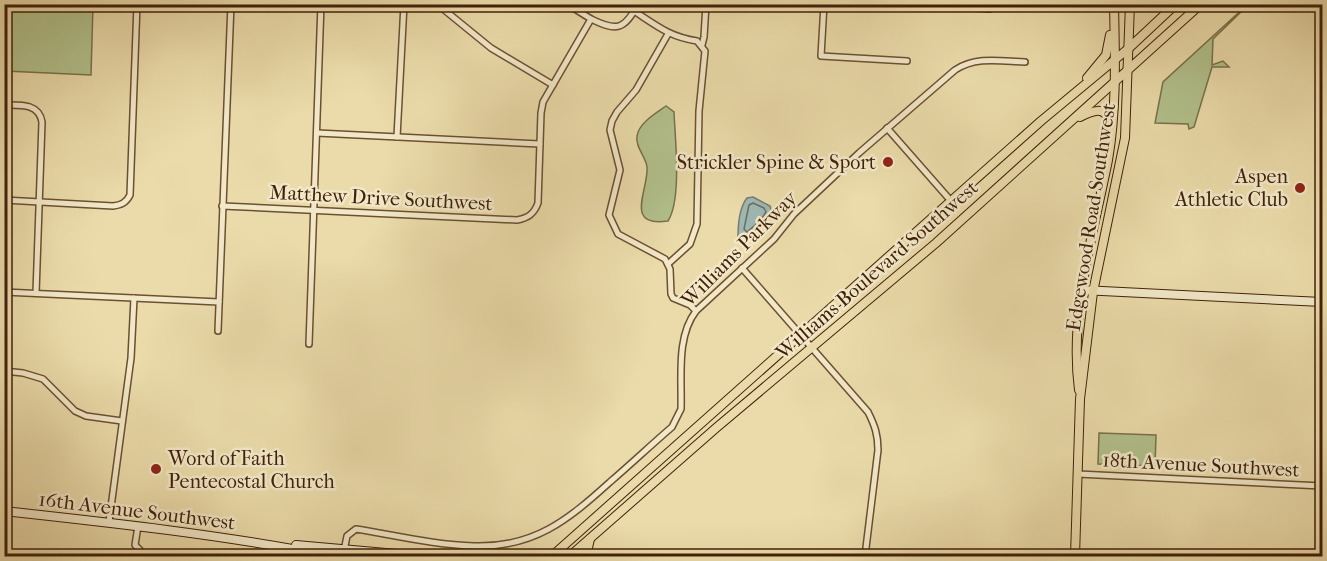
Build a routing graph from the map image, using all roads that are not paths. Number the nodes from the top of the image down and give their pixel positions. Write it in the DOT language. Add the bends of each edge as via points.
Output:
graph roads {
  1 [pos="137,4"];
  2 [pos="231,4"];
  3 [pos="321,4"];
  4 [pos="404,4"];
  5 [pos="437,4"];
  6 [pos="567,4"];
  7 [pos="638,4"];
  8 [pos="706,4"];
  9 [pos="824,4"];
  10 [pos="913,4"];
  11 [pos="999,4"];
  12 [pos="1114,4"];
  13 [pos="1130,4"];
  14 [pos="1176,4"];
  15 [pos="1201,4"];
  16 [pos="634,11"];
  17 [pos="591,19"];
  18 [pos="668,34"];
  19 [pos="702,45"];
  20 [pos="1129,48"];
  21 [pos="1114,60"];
  22 [pos="907,61"];
  23 [pos="1025,62"];
  24 [pos="1128,70"];
  25 [pos="1114,83"];
  26 [pos="553,86"];
  27 [pos="1074,94"];
  28 [pos="4,105"];
  29 [pos="1071,121"];
  30 [pos="887,128"];
  31 [pos="1111,129"];
  32 [pos="317,133"];
  33 [pos="397,137"];
  34 [pos="540,144"];
  35 [pos="4,200"];
  36 [pos="951,201"];
  37 [pos="38,202"];
  38 [pos="222,206"];
  39 [pos="314,210"];
  40 [pos="668,264"];
  41 [pos="742,268"];
  42 [pos="1082,291"];
  43 [pos="4,292"];
  44 [pos="1094,292"];
  45 [pos="36,293"];
  46 [pos="135,298"];
  47 [pos="219,302"];
  48 [pos="1323,302"];
  49 [pos="696,310"];
  50 [pos="218,331"];
  51 [pos="801,336"];
  52 [pos="309,344"];
  53 [pos="811,348"];
  54 [pos="4,371"];
  55 [pos="1080,399"];
  56 [pos="122,421"];
  57 [pos="1078,474"];
  58 [pos="1323,486"];
  59 [pos="4,511"];
  60 [pos="110,522"];
  61 [pos="138,526"];
  62 [pos="573,538"];
  63 [pos="590,538"];
  64 [pos="264,543"];
  65 [pos="344,552"];
  66 [pos="155,556"];
  67 [pos="332,556"];
  68 [pos="420,556"];
  69 [pos="543,556"];
  70 [pos="552,556"];
  71 [pos="570,556"];
  72 [pos="586,556"];
  73 [pos="866,556"];
  74 [pos="1075,556"];
  1 -- 37 [label="street" via="127,201 113,206"];
  2 -- 38 [label="street"];
  3 -- 32 [label="street"];
  4 -- 33 [label="street"];
  5 -- 26 [label="street" via="492,48"];
  6 -- 17 [label="street"];
  7 -- 16 [label="street"];
  8 -- 19 [label="street"];
  9 -- 22 [label="street" via="821,56"];
  10 -- 11 [label="street" via="990,9"];
  12 -- 21 [label="main road, Edgewood Road Southwest"];
  12 -- 27 [label="main road" via="1106,55"];
  13 -- 20 [label="main road, Edgewood Road Southwest"];
  14 -- 20 [label="main road, Williams Boulevard Southwest"];
  15 -- 24 [label="main road, Williams Boulevard Southwest"];
  16 -- 17 [label="street" via="618,27 610,28"];
  16 -- 18 [label="street"];
  17 -- 26 [label="street"];
  18 -- 19 [label="street"];
  18 -- 40 [label="street" via="636,90 612,121 610,129 620,170 609,215 618,234 659,255"];
  19 -- 40 [label="street" via="705,58 699,111 697,224 690,244"];
  20 -- 21 [label="main road, Williams Boulevard Southwest"];
  20 -- 24 [label="main road, Edgewood Road Southwest"];
  21 -- 25 [label="main road, Edgewood Road Southwest"];
  21 -- 27 [label="main road, Williams Boulevard Southwest"];
  23 -- 30 [label="street, Williams Parkway" via="965,63"];
  24 -- 25 [label="main road, Williams Boulevard Southwest"];
  24 -- 44 [label="main road, Edgewood Road Southwest" via="1121,159"];
  25 -- 29 [label="main road, Williams Boulevard Southwest"];
  25 -- 31 [label="main road, Edgewood Road Southwest"];
  26 -- 34 [label="street" via="543,102"];
  27 -- 36 [label="main road, Williams Boulevard Southwest"];
  28 -- 37 [label="street" via="26,105 41,114"];
  29 -- 31 [label="main road" via="1100,110 1109,118"];
  29 -- 53 [label="main road, Williams Boulevard Southwest" via="936,243"];
  30 -- 36 [label="street"];
  30 -- 41 [label="street, Williams Parkway"];
  31 -- 42 [label="main road, Edgewood Road Southwest"];
  32 -- 33 [label="street"];
  32 -- 39 [label="street"];
  33 -- 34 [label="street"];
  34 -- 39 [label="street, Matthew Drive Southwest" via="538,203 526,218"];
  35 -- 37 [label="street"];
  36 -- 51 [label="main road, Williams Boulevard Southwest"];
  37 -- 45 [label="street"];
  38 -- 39 [label="street, Matthew Drive Southwest"];
  38 -- 47 [label="street"];
  39 -- 52 [label="street"];
  40 -- 49 [label="street" via="671,294"];
  41 -- 49 [label="street, Williams Parkway"];
  41 -- 51 [label="street"];
  42 -- 44 [label="main road"];
  42 -- 55 [label="main road, Edgewood Road Southwest" via="1076,367"];
  43 -- 45 [label="street"];
  44 -- 48 [label="main road"];
  44 -- 55 [label="main road, Edgewood Road Southwest"];
  45 -- 46 [label="street"];
  46 -- 47 [label="street"];
  46 -- 56 [label="street"];
  47 -- 50 [label="street"];
  49 -- 65 [label="street, Williams Parkway" via="684,334 681,409 672,427 568,519 529,538 492,546 429,542 356,529 347,536"];
  51 -- 53 [label="street"];
  51 -- 62 [label="main road, Williams Boulevard Southwest"];
  53 -- 63 [label="main road, Williams Boulevard Southwest"];
  53 -- 73 [label="street" via="868,412 878,436"];
  54 -- 56 [label="street" via="44,379 75,411 86,416"];
  55 -- 57 [label="main road, Edgewood Road Southwest"];
  56 -- 60 [label="street"];
  57 -- 58 [label="street, 18th Avenue Southwest"];
  57 -- 74 [label="main road, Edgewood Road Southwest"];
  59 -- 60 [label="main road, 16th Avenue Southwest"];
  60 -- 61 [label="main road, 16th Avenue Southwest"];
  61 -- 64 [label="main road, 16th Avenue Southwest"];
  61 -- 66 [label="street" via="135,545 143,553"];
  62 -- 69 [label="main road"];
  62 -- 70 [label="main road, Williams Boulevard Southwest"];
  63 -- 71 [label="main road, Williams Boulevard Southwest"];
  63 -- 72 [label="main road"];
  64 -- 65 [label="main road, 16th Avenue Southwest"];
  64 -- 67 [label="main road, 16th Avenue Southwest"];
  65 -- 68 [label="main road, 16th Avenue Southwest"];
}
